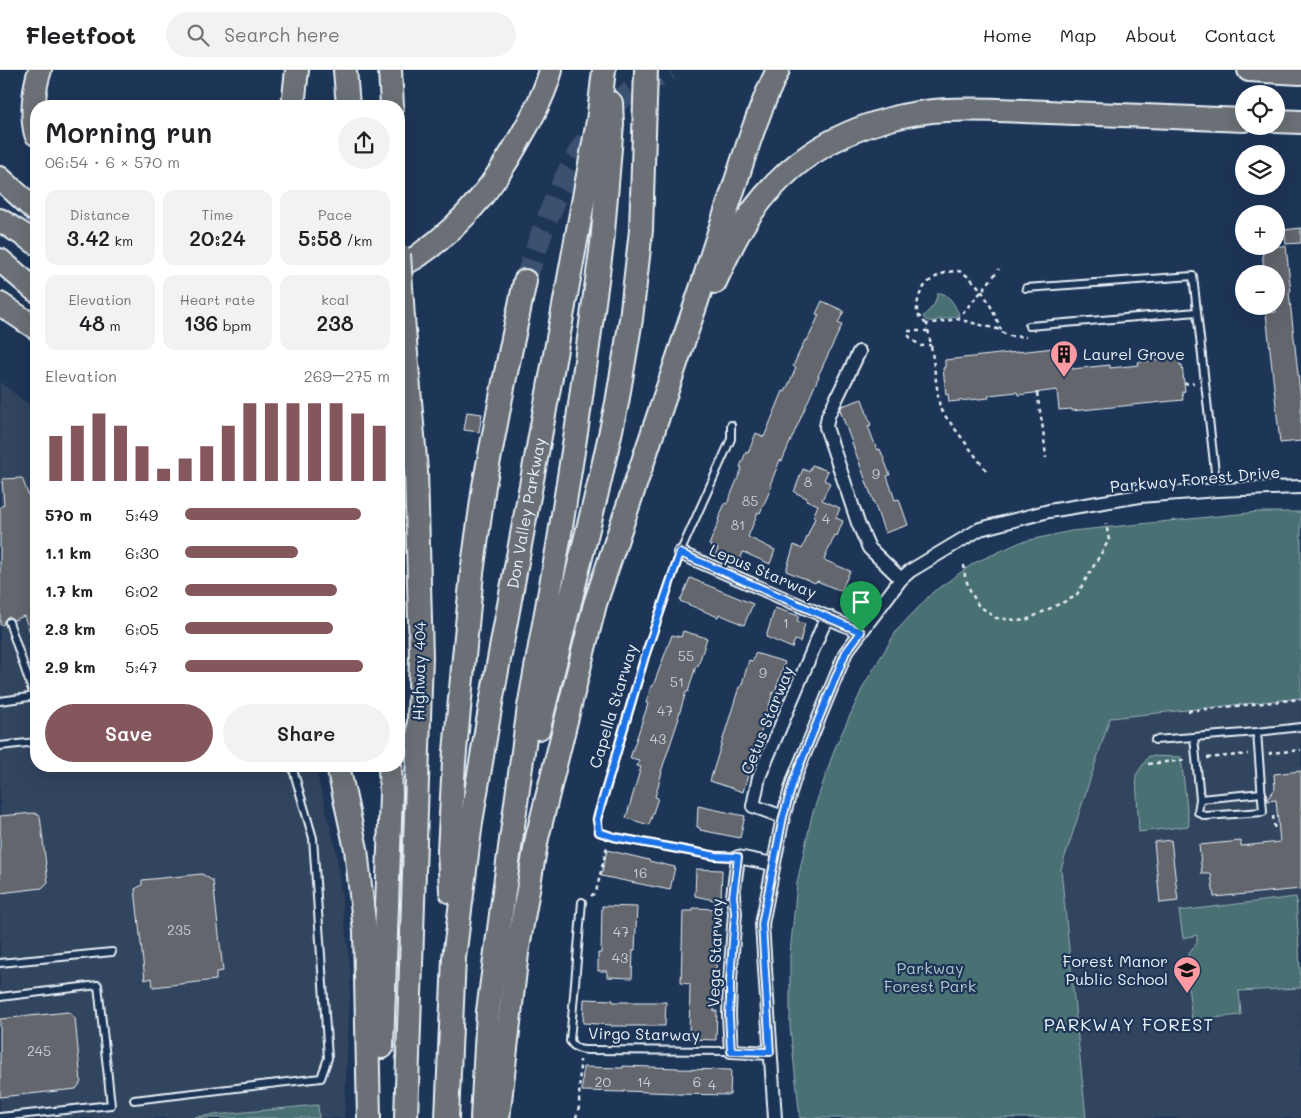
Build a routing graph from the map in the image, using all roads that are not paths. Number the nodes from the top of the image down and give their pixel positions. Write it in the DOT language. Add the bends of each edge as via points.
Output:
graph roads {
  1 [pos="40,70"];
  2 [pos="297,70"];
  3 [pos="346,70"];
  4 [pos="390,70"];
  5 [pos="551,70"];
  6 [pos="604,70"];
  7 [pos="609,70"];
  8 [pos="646,70"];
  9 [pos="778,70"];
  10 [pos="1250,70"];
  11 [pos="1301,73"];
  12 [pos="35,100"];
  13 [pos="294,100"];
  14 [pos="348,100"];
  15 [pos="392,100"];
  16 [pos="1235,120"];
  17 [pos="1285,121"];
  18 [pos="1301,122"];
  19 [pos="0,178"];
  20 [pos="30,206"];
  21 [pos="0,220"];
  22 [pos="30,239"];
  23 [pos="0,260"];
  24 [pos="405,263"];
  25 [pos="525,281"];
  26 [pos="30,286"];
  27 [pos="1026,288"];
  28 [pos="0,304"];
  29 [pos="1197,312"];
  30 [pos="30,324"];
  31 [pos="1029,326"];
  32 [pos="405,342"];
  33 [pos="859,352"];
  34 [pos="672,376"];
  35 [pos="731,425"];
  36 [pos="1301,487"];
  37 [pos="1217,490"];
  38 [pos="680,553"];
  39 [pos="901,579"];
  40 [pos="829,618"];
  41 [pos="9,622"];
  42 [pos="861,632"];
  43 [pos="30,682"];
  44 [pos="30,697"];
  45 [pos="0,700"];
  46 [pos="1301,728"];
  47 [pos="1257,732"];
  48 [pos="1194,737"];
  49 [pos="1155,740"];
  50 [pos="30,743"];
  51 [pos="0,746"];
  52 [pos="294,772"];
  53 [pos="339,772"];
  54 [pos="390,772"];
  55 [pos="1262,794"];
  56 [pos="1200,798"];
  57 [pos="783,817"];
  58 [pos="511,838"];
  59 [pos="738,857"];
  60 [pos="773,864"];
  61 [pos="582,902"];
  62 [pos="112,952"];
  63 [pos="454,958"];
  64 [pos="0,963"];
  65 [pos="0,997"];
  66 [pos="731,1051"];
  67 [pos="770,1052"];
  68 [pos="134,1100"];
  69 [pos="0,1117"];
  70 [pos="369,1118"];
  71 [pos="377,1118"];
  72 [pos="406,1118"];
  73 [pos="447,1118"];
  74 [pos="482,1118"];
  75 [pos="498,1118"];
  76 [pos="775,1118"];
  1 -- 12 [label="highway"];
  2 -- 13 [label="highway"];
  3 -- 14 [label="highway"];
  4 -- 15 [label="highway"];
  5 -- 24 [label="highway" via="532,116 486,194 455,227"];
  6 -- 63 [label="highway, Don Valley Parkway" via="598,122 470,822"];
  7 -- 58 [label="highway" via="612,124 602,244 577,426 529,707"];
  8 -- 58 [label="highway" via="641,230 617,404"];
  9 -- 34 [label="highway" via="749,142"];
  10 -- 11 [label="highway"];
  16 -- 34 [label="highway" via="946,110 902,116 853,131 804,158 785,174 752,212 721,267"];
  17 -- 18 [label="highway"];
  19 -- 20 [label="highway"];
  21 -- 22 [label="highway"];
  23 -- 26 [label="highway"];
  25 -- 63 [label="highway" via="484,486 472,573 449,850"];
  27 -- 29 [label="lane" via="1193,276"];
  28 -- 30 [label="highway"];
  29 -- 31 [label="lane"];
  29 -- 37 [label="lane"];
  32 -- 72 [label="highway, Highway 404, bridge" via="416,471 421,657"];
  33 -- 39 [label="street" via="828,416 826,427 869,548"];
  34 -- 75 [label="highway" via="595,604 537,838 517,953"];
  35 -- 38 [label="lane, Capella Starway" via="731,439"];
  36 -- 37 [label="street, Parkway Forest Drive"];
  37 -- 39 [label="street, Parkway Forest Drive" via="1140,496 1049,511 980,529"];
  38 -- 40 [label="street, Lepus Starway"];
  38 -- 59 [label="lane, Capella Starway" via="645,656 597,819 599,832 707,854"];
  39 -- 42 [label="street, Parkway Forest Drive"];
  40 -- 42 [label="street, Lepus Starway"];
  40 -- 57 [label="street, Cetus Starway" via="759,777 753,806"];
  41 -- 43 [label="lane"];
  42 -- 57 [label="street, Parkway Forest Drive" via="846,652 794,779"];
  44 -- 45 [label="lane"];
  46 -- 47 [label="lane"];
  47 -- 48 [label="lane"];
  47 -- 55 [label="lane"];
  48 -- 49 [label="lane"];
  48 -- 56 [label="lane"];
  50 -- 51 [label="lane"];
  52 -- 68 [label="lane" via="313,838 328,1058 321,1078"];
  53 -- 70 [label="highway" via="356,850 364,931"];
  54 -- 71 [label="highway" via="382,1056"];
  55 -- 56 [label="lane"];
  55 -- 56 [label="lane" via="1263,812 1205,816 1198,812"];
  57 -- 60 [label="street, Parkway Forest Drive"];
  58 -- 74 [label="highway" via="488,1011"];
  59 -- 60 [label="street, Capella Starway"];
  59 -- 66 [label="street, Vega Starway" via="733,896"];
  60 -- 67 [label="street, Parkway Forest Drive" via="762,924"];
  61 -- 66 [label="lane, Virgo Starway" via="570,1041 574,1047 582,1050"];
  62 -- 64 [label="lane"];
  63 -- 73 [label="highway"];
  65 -- 69 [label="lane" via="98,984 111,1105"];
  66 -- 67 [label="street, Virgo Starway"];
  67 -- 76 [label="street, Parkway Forest Drive"];
}
